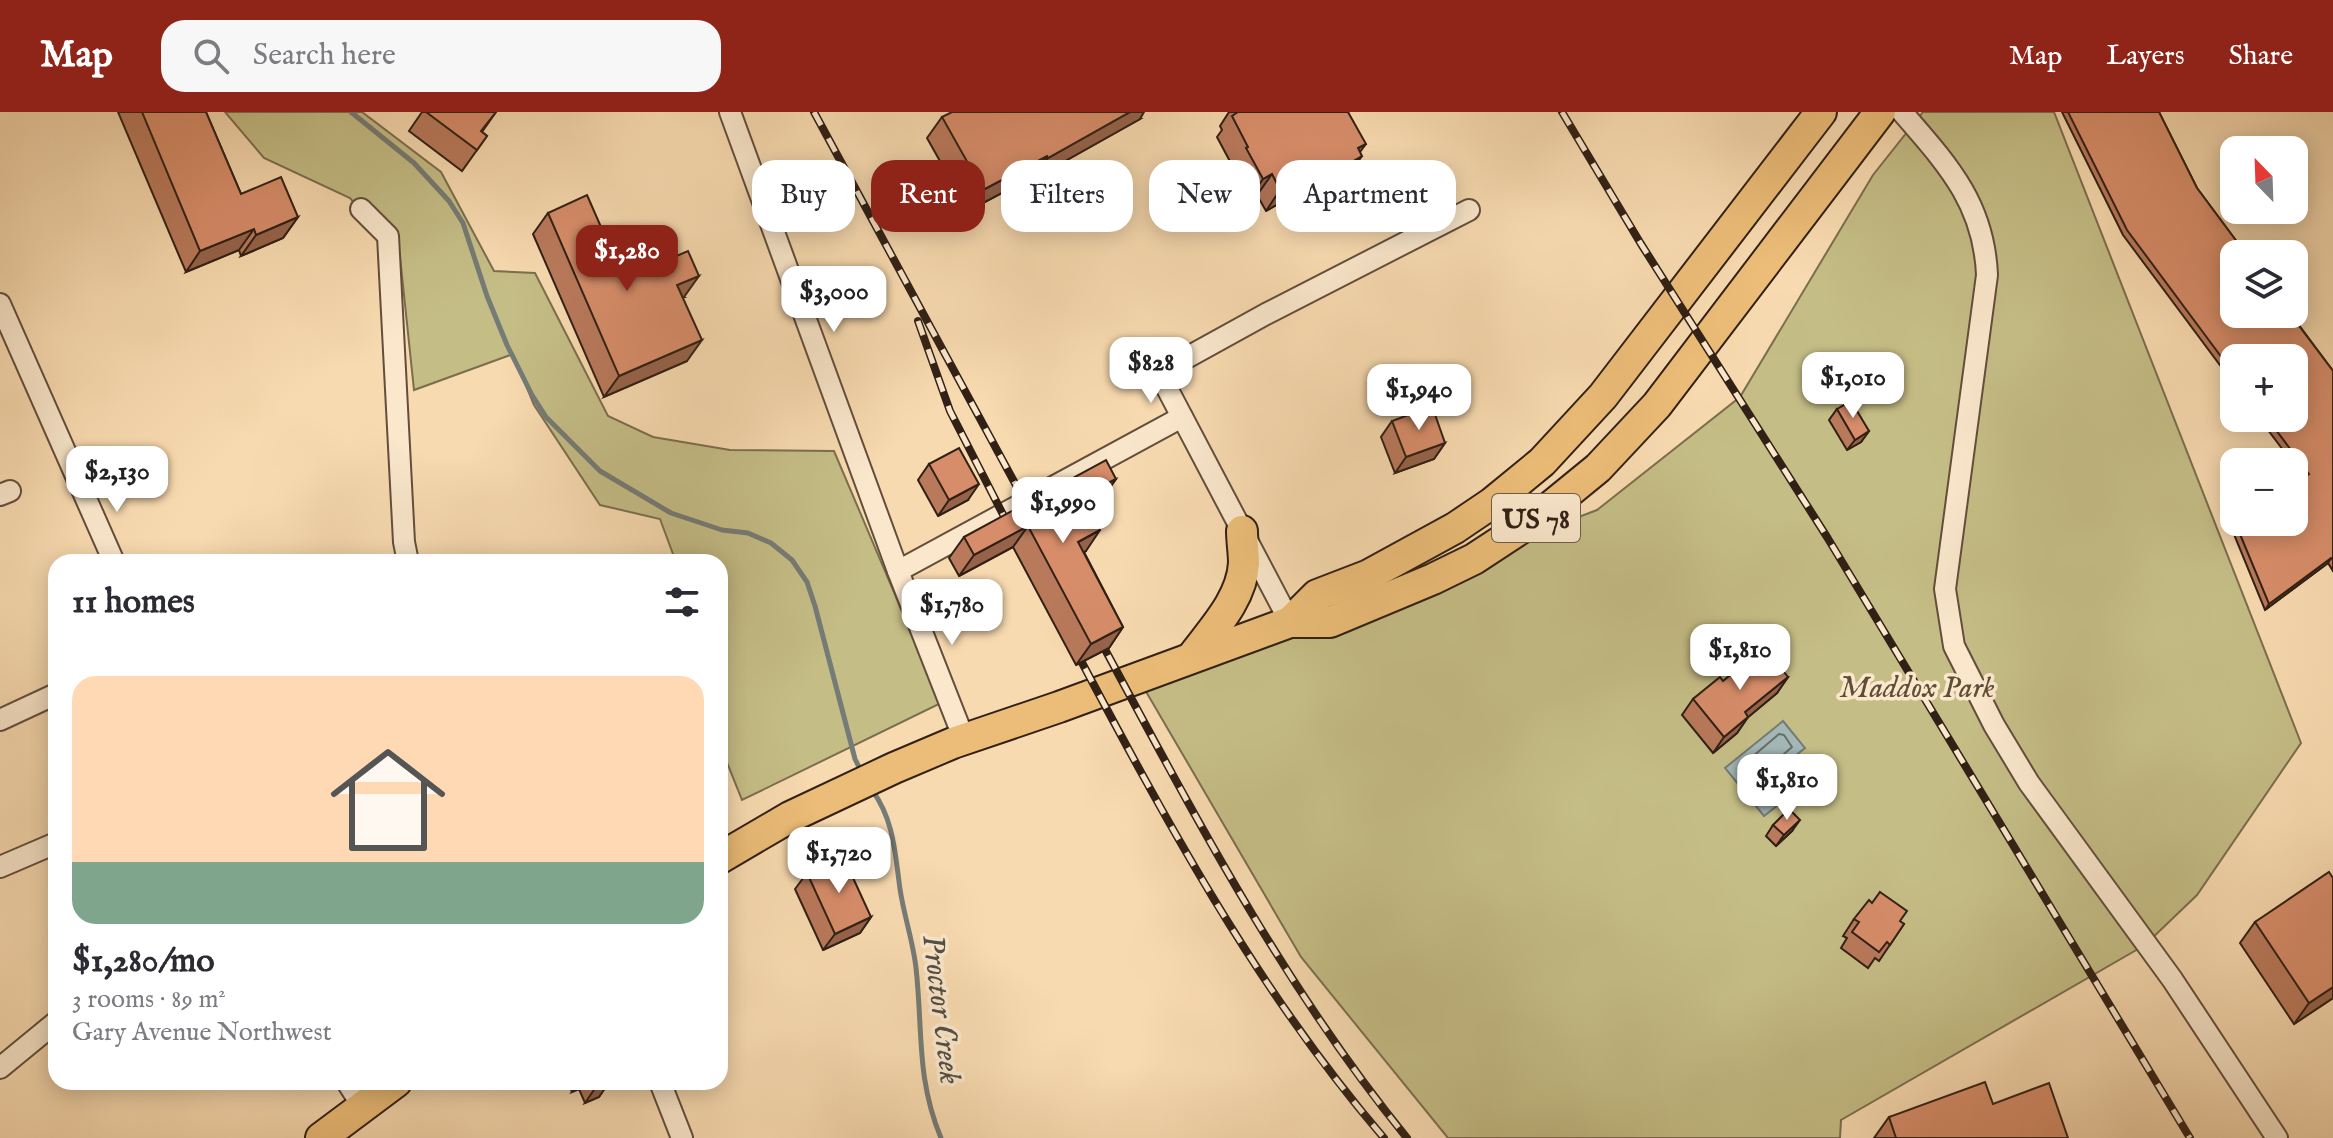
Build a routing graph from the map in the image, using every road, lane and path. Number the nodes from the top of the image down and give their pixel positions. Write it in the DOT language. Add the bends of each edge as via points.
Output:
graph roads {
  1 [pos="730,112"];
  2 [pos="1821,112"];
  3 [pos="1880,112"];
  4 [pos="1902,112"];
  5 [pos="361,209"];
  6 [pos="1469,210"];
  7 [pos="0,304"];
  8 [pos="1182,417"];
  9 [pos="1242,531"];
  10 [pos="110,554"];
  11 [pos="406,554"];
  12 [pos="898,571"];
  13 [pos="1290,622"];
  14 [pos="1192,657"];
  15 [pos="48,698"];
  16 [pos="0,720"];
  17 [pos="964,739"];
  18 [pos="48,846"];
  19 [pos="728,853"];
  20 [pos="0,867"];
  21 [pos="48,1029"];
  22 [pos="0,1068"];
  23 [pos="663,1090"];
  24 [pos="355,1094"];
  25 [pos="321,1138"];
  26 [pos="682,1138"];
  27 [pos="2277,1138"];
  1 -- 12 [label="street"];
  2 -- 13 [label="main road, US 78" via="1611,386 1542,462 1455,528 1369,575 1317,595"];
  3 -- 13 [label="main road, US 78" via="1657,405 1598,468 1538,517 1474,559 1330,622"];
  4 -- 27 [label="street" via="1966,193 1986,255 1945,589 1954,646 2029,783 2172,979"];
  5 -- 11 [label="street" via="388,236"];
  6 -- 8 [label="street" via="1159,373"];
  7 -- 10 [label="street"];
  8 -- 9 [label="street"];
  8 -- 12 [label="street"];
  9 -- 13 [label="street"];
  9 -- 14 [label="main road" via="1239,587"];
  12 -- 17 [label="street"];
  13 -- 14 [label="main road, US 78"];
  14 -- 17 [label="main road, US 78"];
  15 -- 16 [label="street"];
  17 -- 19 [label="main road, US 78" via="848,788"];
  18 -- 20 [label="street"];
  21 -- 22 [label="street"];
  23 -- 26 [label="street"];
  24 -- 25 [label="main road"];
}
